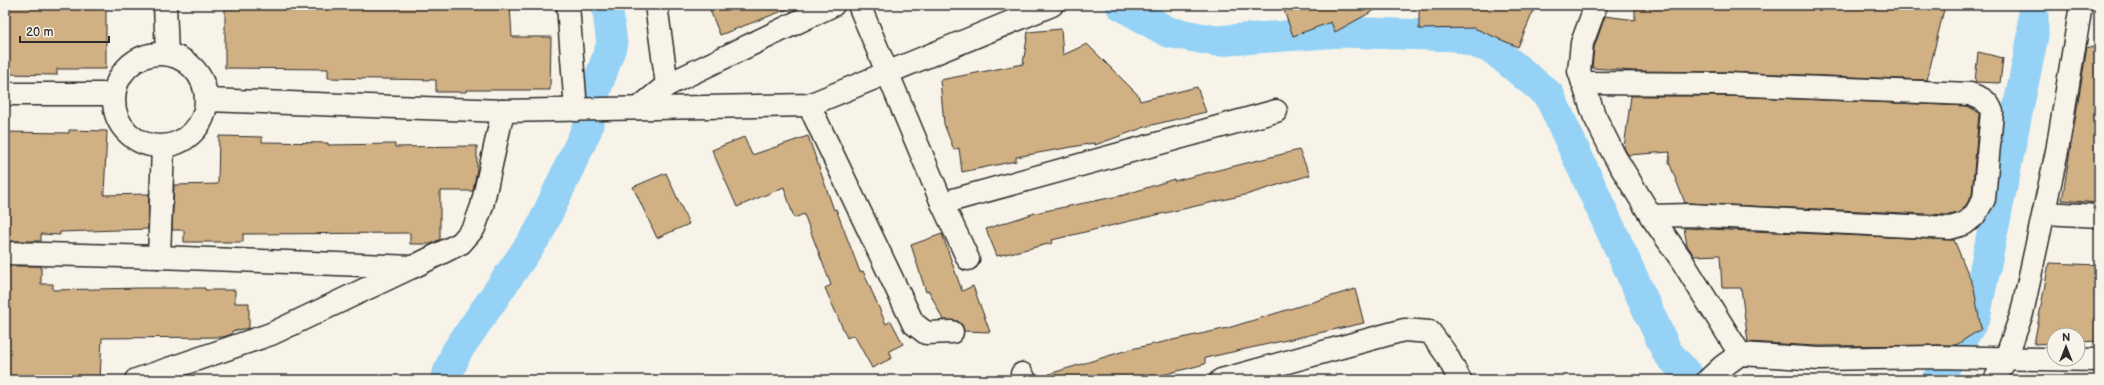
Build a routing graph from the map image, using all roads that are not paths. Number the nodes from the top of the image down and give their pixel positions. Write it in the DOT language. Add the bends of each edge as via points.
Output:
graph roads {
  1 [pos="165,5"];
  2 [pos="568,5"];
  3 [pos="656,5"];
  4 [pos="833,5"];
  5 [pos="859,5"];
  6 [pos="1052,5"];
  7 [pos="1596,5"];
  8 [pos="2081,5"];
  9 [pos="167,54"];
  10 [pos="888,72"];
  11 [pos="1583,83"];
  12 [pos="667,85"];
  13 [pos="5,94"];
  14 [pos="113,94"];
  15 [pos="207,100"];
  16 [pos="809,105"];
  17 [pos="630,108"];
  18 [pos="582,110"];
  19 [pos="502,111"];
  20 [pos="1276,111"];
  21 [pos="163,148"];
  22 [pos="942,204"];
  23 [pos="2044,213"];
  24 [pos="1651,216"];
  25 [pos="2099,216"];
  26 [pos="5,253"];
  27 [pos="159,256"];
  28 [pos="968,260"];
  29 [pos="413,267"];
  30 [pos="952,332"];
  31 [pos="1740,354"];
  32 [pos="2000,358"];
  33 [pos="2099,360"];
  34 [pos="1715,373"];
  35 [pos="136,380"];
  36 [pos="1221,380"];
  37 [pos="1460,380"];
  38 [pos="1996,380"];
  1 -- 9 [label="street"];
  2 -- 18 [label="street"];
  3 -- 12 [label="street"];
  4 -- 12 [label="street"];
  5 -- 10 [label="street"];
  6 -- 10 [label="street"];
  7 -- 11 [label="street" via="1582,43 1579,71"];
  8 -- 23 [label="street"];
  9 -- 14 [label="street" via="142,57 129,65 119,78"];
  9 -- 15 [label="street" via="186,61 197,71 204,85"];
  10 -- 16 [label="street"];
  10 -- 22 [label="street"];
  11 -- 24 [label="street" via="1594,115"];
  11 -- 24 [label="street" via="1733,84 1970,94 1989,103 1992,112 1984,199 1974,216 1964,224 1950,228 1689,215"];
  12 -- 17 [label="street"];
  13 -- 14 [label="street"];
  14 -- 21 [label="street" via="119,121 128,134 141,142"];
  15 -- 19 [label="street"];
  15 -- 21 [label="street" via="204,115 197,128 186,139"];
  16 -- 17 [label="street"];
  16 -- 30 [label="street" via="913,323 926,333"];
  17 -- 18 [label="street"];
  18 -- 19 [label="street"];
  19 -- 29 [label="street" via="482,206 474,228 461,243"];
  20 -- 22 [label="street"];
  21 -- 27 [label="street"];
  22 -- 28 [label="street"];
  23 -- 25 [label="street"];
  23 -- 32 [label="street" via="2022,313"];
  24 -- 31 [label="street" via="1681,258"];
  26 -- 27 [label="street"];
  27 -- 29 [label="street"];
  29 -- 35 [label="street" via="270,334"];
  31 -- 32 [label="street" via="1820,359"];
  31 -- 34 [label="street"];
  32 -- 33 [label="street"];
  32 -- 38 [label="street"];
  36 -- 37 [label="street" via="1404,330 1430,332"];
}
